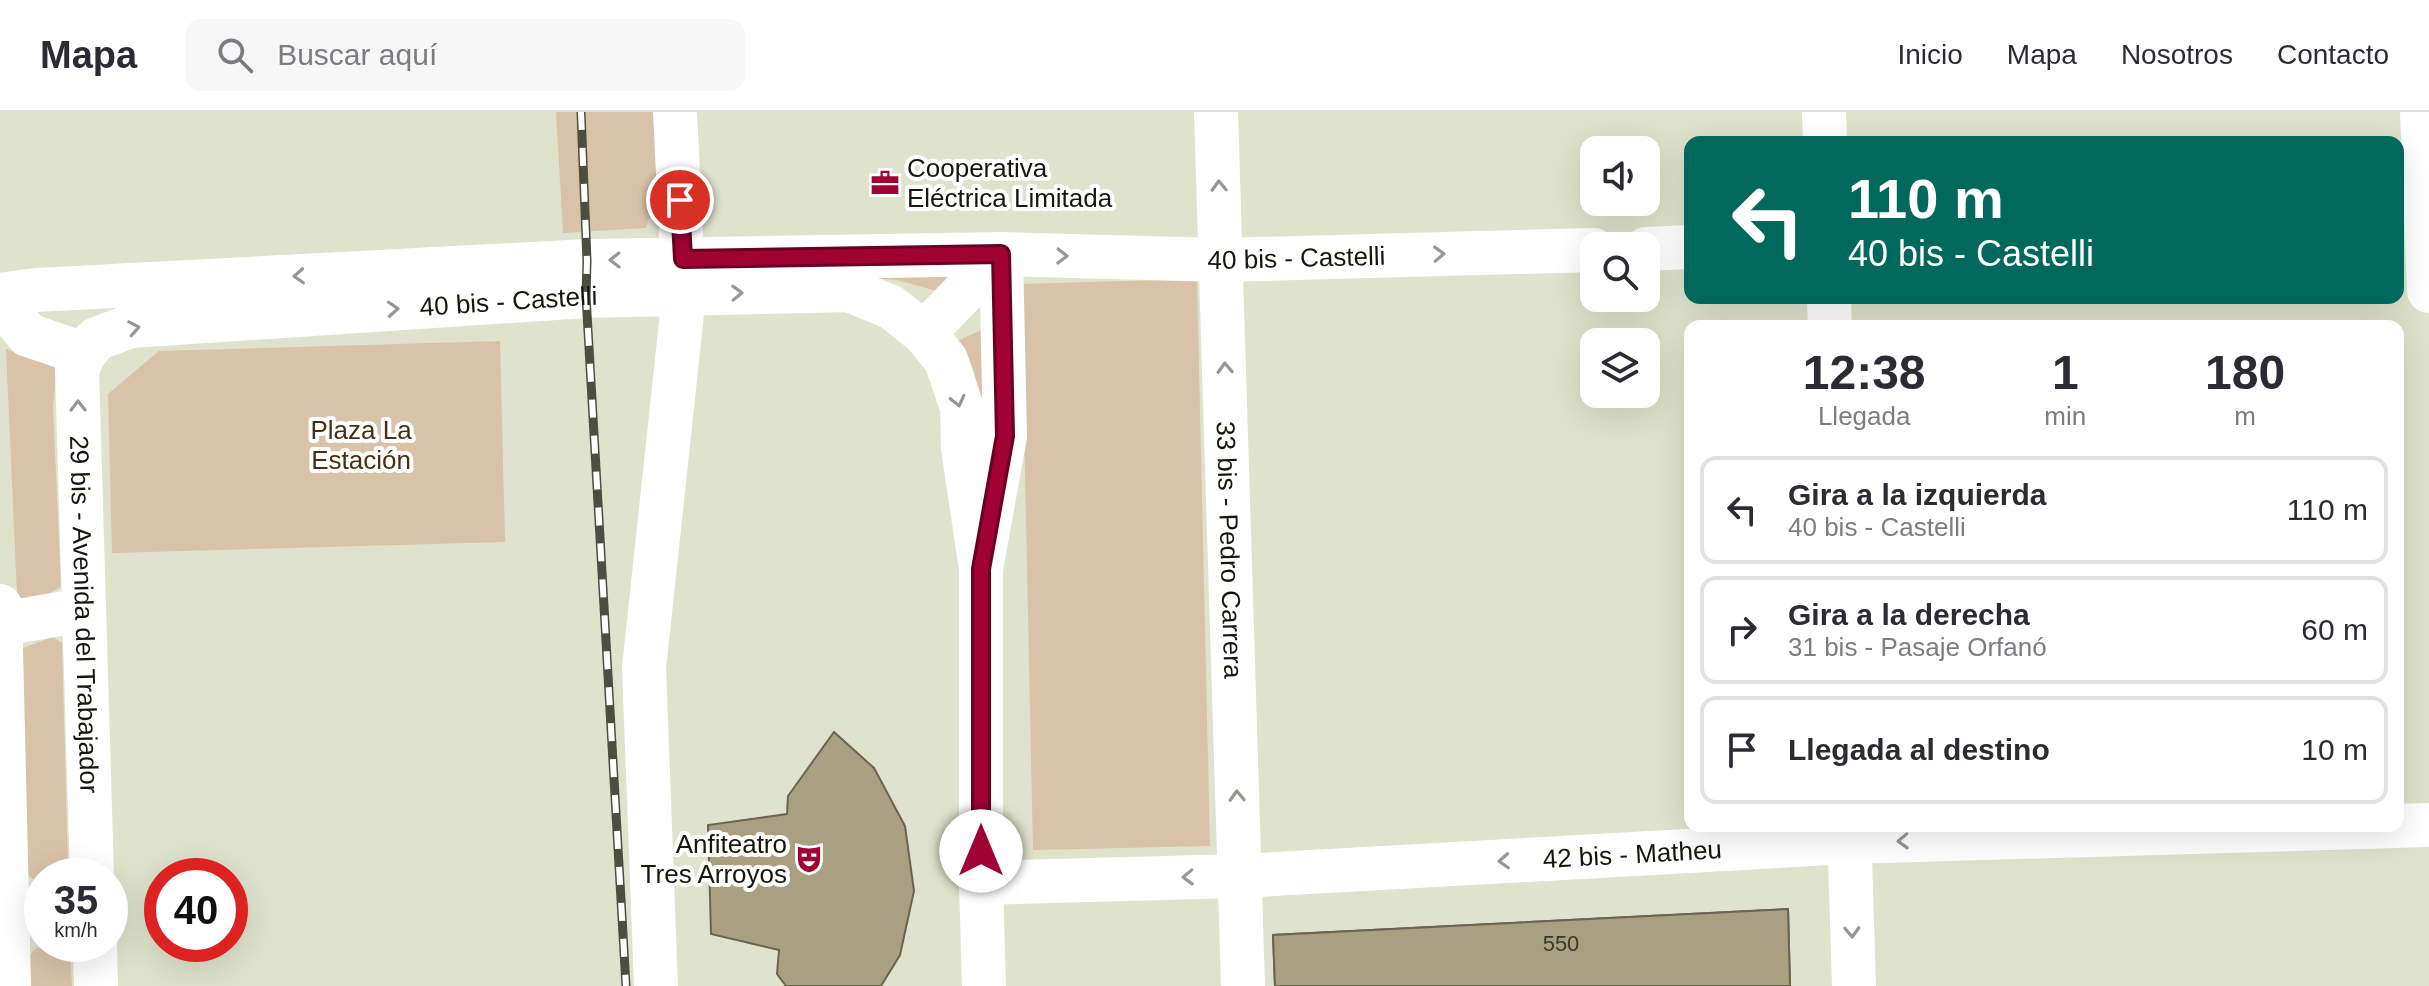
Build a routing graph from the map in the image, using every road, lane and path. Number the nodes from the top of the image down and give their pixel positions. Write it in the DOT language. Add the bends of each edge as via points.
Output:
graph roads {
  1 [pos="675,112"];
  2 [pos="1216,112"];
  3 [pos="1824,112"];
  4 [pos="2422,112"];
  5 [pos="1825,136"];
  6 [pos="2417,221"];
  7 [pos="1684,247"];
  8 [pos="1660,248"];
  9 [pos="1580,250"];
  10 [pos="1001,254"];
  11 [pos="1221,260"];
  12 [pos="683,277"];
  13 [pos="447,287"];
  14 [pos="2429,291"];
  15 [pos="0,295"];
  16 [pos="0,301"];
  17 [pos="924,333"];
  18 [pos="84,354"];
  19 [pos="981,569"];
  20 [pos="83,610"];
  21 [pos="1,615"];
  22 [pos="2404,825"];
  23 [pos="2429,825"];
  24 [pos="1978,832"];
  25 [pos="1849,834"];
  26 [pos="91,858"];
  27 [pos="1239,876"];
  28 [pos="981,883"];
  29 [pos="16,922"];
  30 [pos="95,962"];
  31 [pos="9,986"];
  32 [pos="96,986"];
  33 [pos="656,986"];
  34 [pos="984,986"];
  35 [pos="1243,986"];
  36 [pos="1854,986"];
  1 -- 12 [label="street"];
  11 -- 2 [label="street, 33 bis - Pedro Carrera, one-way"];
  3 -- 5 [label="street"];
  4 -- 6 [label="street"];
  6 -- 14 [label="street"];
  7 -- 8 [label="street"];
  11 -- 9 [label="street, 40 bis - Castelli, one-way"];
  10 -- 11 [label="street, 40 bis - Castelli, one-way"];
  10 -- 12 [label="street, 40 bis - Castelli"];
  10 -- 17 [label="street"];
  10 -- 19 [label="street" via="1005,436"];
  27 -- 11 [label="street, 33 bis - Pedro Carrera, one-way"];
  12 -- 13 [label="street, 40 bis - Castelli" via="586,296"];
  12 -- 17 [label="street, 40 bis - Castelli, one-way" via="849,290 891,307"];
  12 -- 33 [label="street" via="644,668"];
  13 -- 15 [label="street, 40 bis - Castelli, one-way" via="36,290"];
  18 -- 13 [label="street, 40 bis - Castelli, one-way" via="96,339 131,326"];
  16 -- 18 [label="street" via="28,335"];
  17 -- 19 [label="street, 40 bis - Castelli, one-way" via="946,360 962,408"];
  20 -- 18 [label="street, 29 bis - Avenida del Trabajador, one-way" via="77,370"];
  19 -- 28 [label="street"];
  20 -- 21 [label="street"];
  20 -- 26 [label="street, 29 bis - Avenida del Trabajador"];
  21 -- 29 [label="street"];
  23 -- 22 [label="street, 42 bis - Matheu, one-way"];
  24 -- 25 [label="street, 42 bis - Matheu, one-way"];
  25 -- 27 [label="street, 42 bis - Matheu, one-way"];
  25 -- 36 [label="street, one-way"];
  27 -- 28 [label="street, 42 bis - Matheu, one-way"];
  27 -- 35 [label="street, 33 bis - Pedro Carrera"];
  28 -- 34 [label="street"];
  29 -- 31 [label="street"];
  30 -- 32 [label="street"];
}
